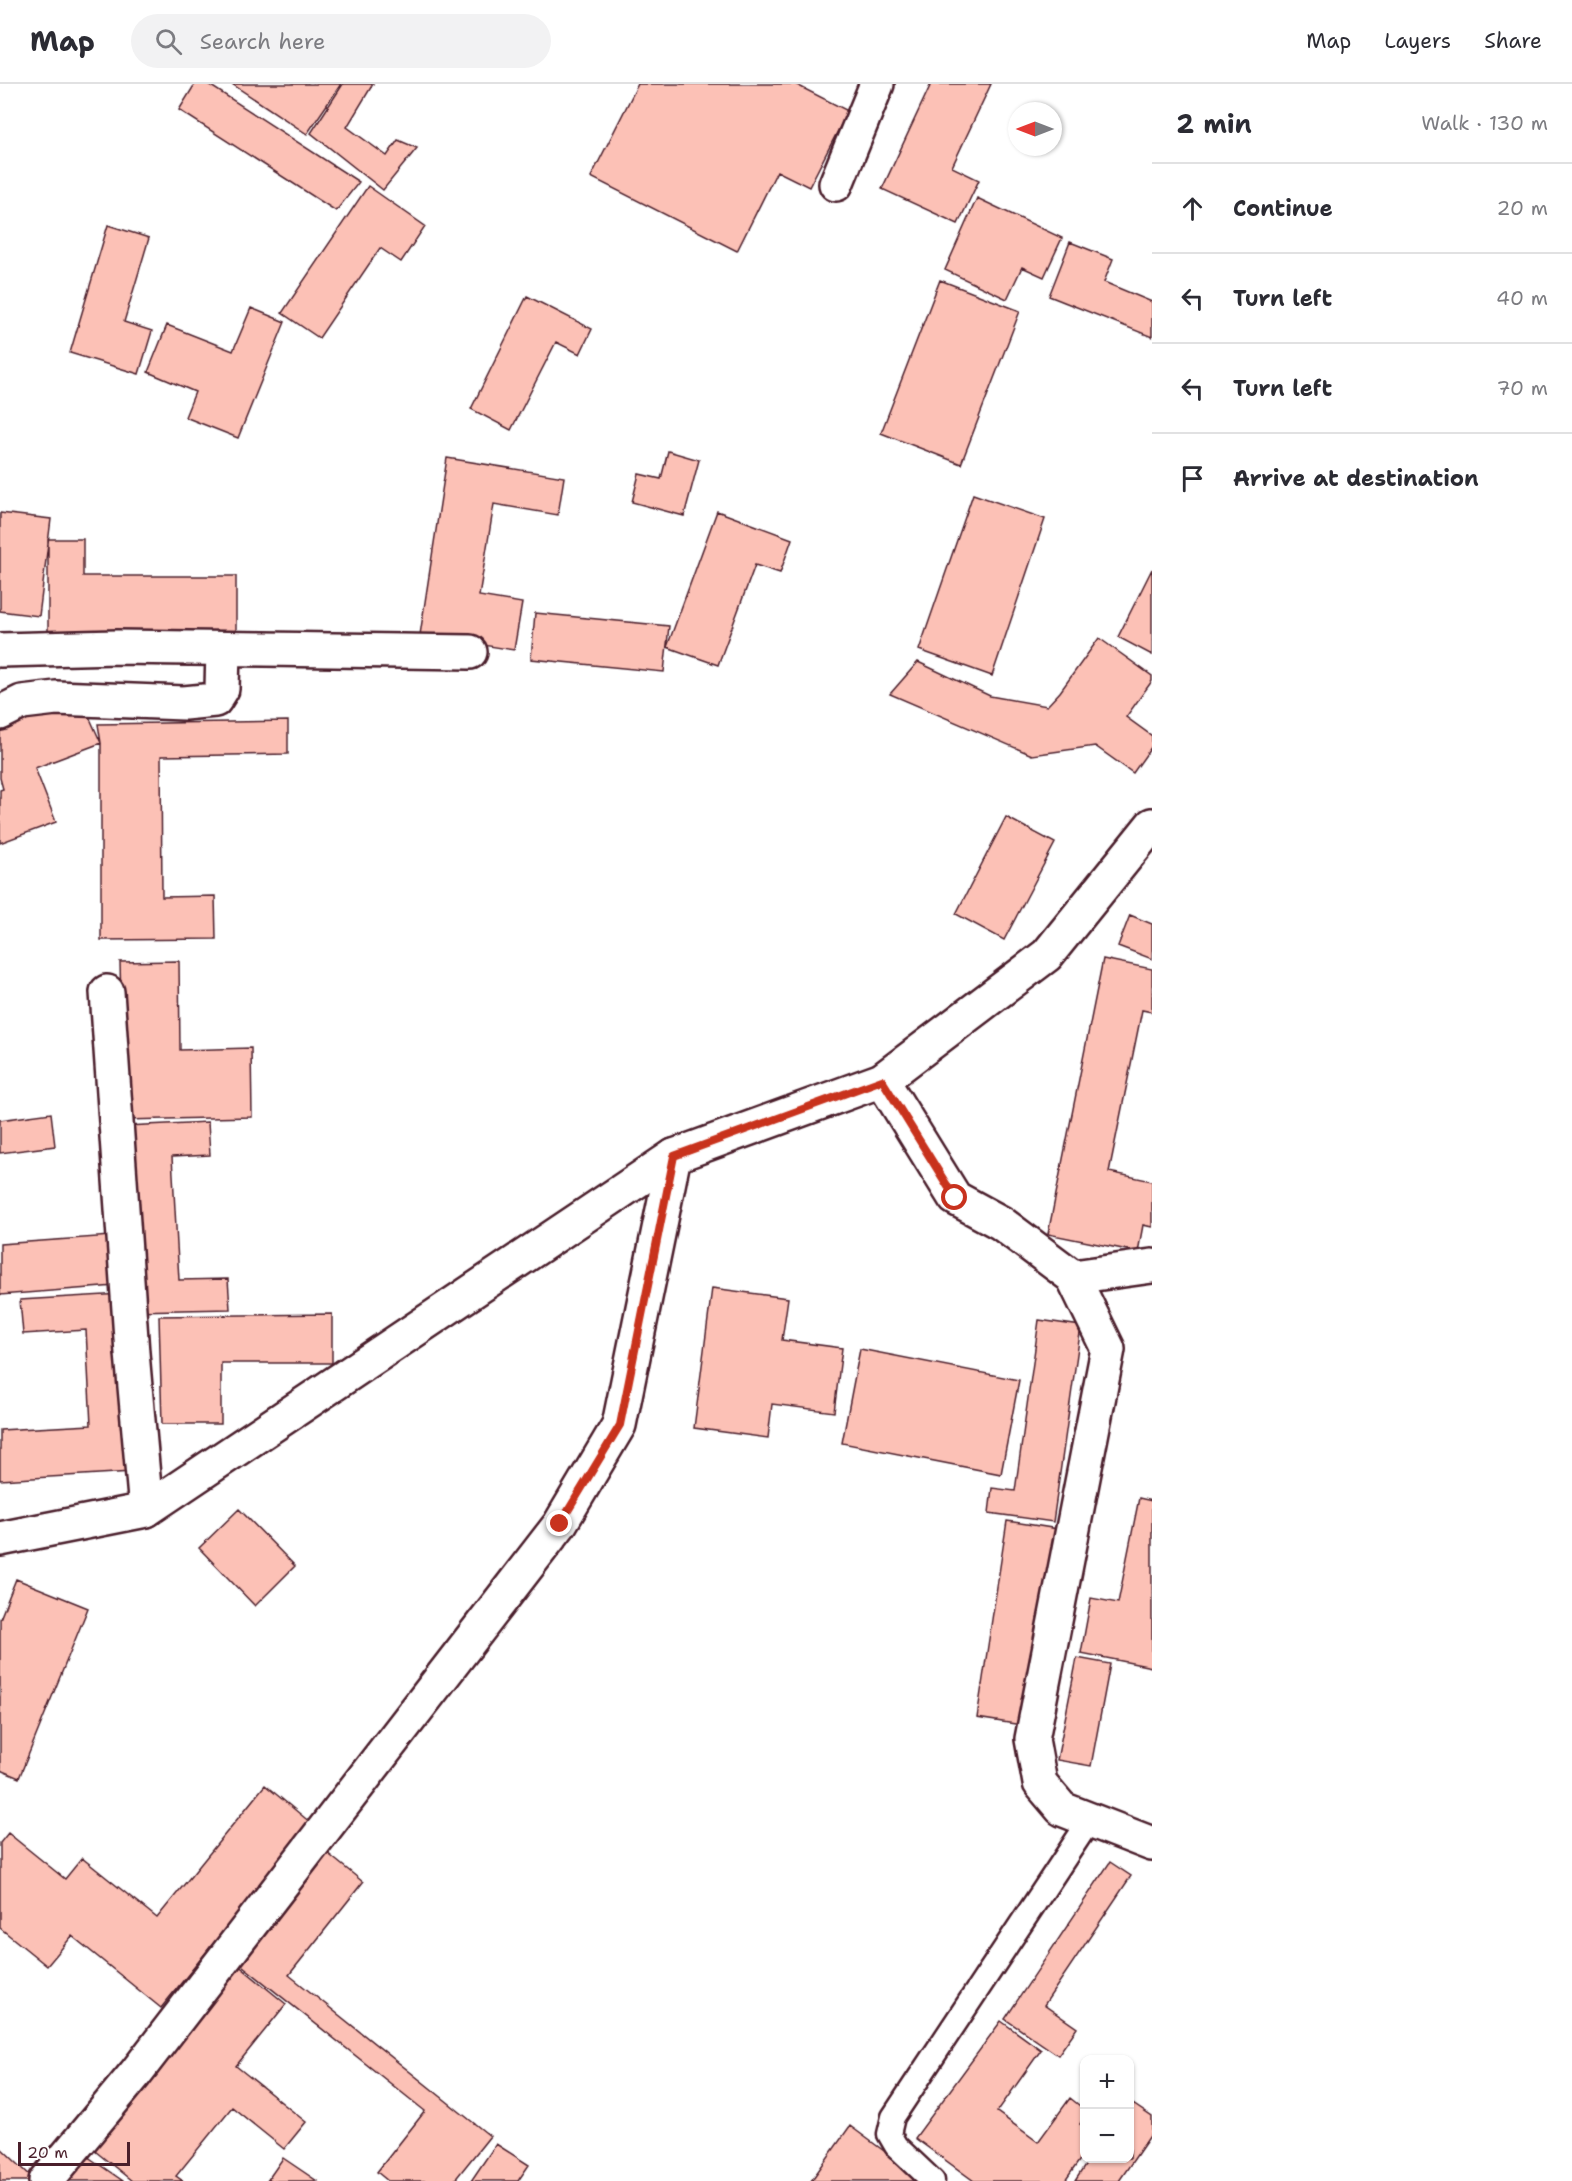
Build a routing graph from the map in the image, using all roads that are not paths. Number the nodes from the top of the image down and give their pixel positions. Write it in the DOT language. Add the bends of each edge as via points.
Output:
graph roads {
  1 [pos="877,84"];
  2 [pos="836,184"];
  3 [pos="223,649"];
  4 [pos="0,650"];
  5 [pos="470,652"];
  6 [pos="0,713"];
  7 [pos="1152,825"];
  8 [pos="107,992"];
  9 [pos="882,1080"];
  10 [pos="674,1156"];
  11 [pos="1152,1266"];
  12 [pos="1073,1277"];
  13 [pos="146,1510"];
  14 [pos="0,1539"];
  15 [pos="1090,1820"];
  16 [pos="1152,1844"];
  17 [pos="46,2181"];
  18 [pos="933,2181"];
  1 -- 2 [label="street"];
  3 -- 4 [label="street"];
  3 -- 5 [label="street"];
  3 -- 6 [label="street" via="222,688 215,700 184,703 56,698 22,702"];
  7 -- 9 [label="street" via="1047,955"];
  8 -- 13 [label="street"];
  9 -- 10 [label="street"];
  9 -- 12 [label="street" via="955,1198 1001,1223"];
  10 -- 13 [label="street"];
  10 -- 17 [label="street" via="620,1425 566,1514 135,2074"];
  11 -- 12 [label="street"];
  12 -- 15 [label="street" via="1108,1349 1032,1739 1040,1783 1062,1809"];
  13 -- 14 [label="street"];
  15 -- 16 [label="street"];
  15 -- 18 [label="lane" via="893,2117 889,2134 896,2146"];
}
